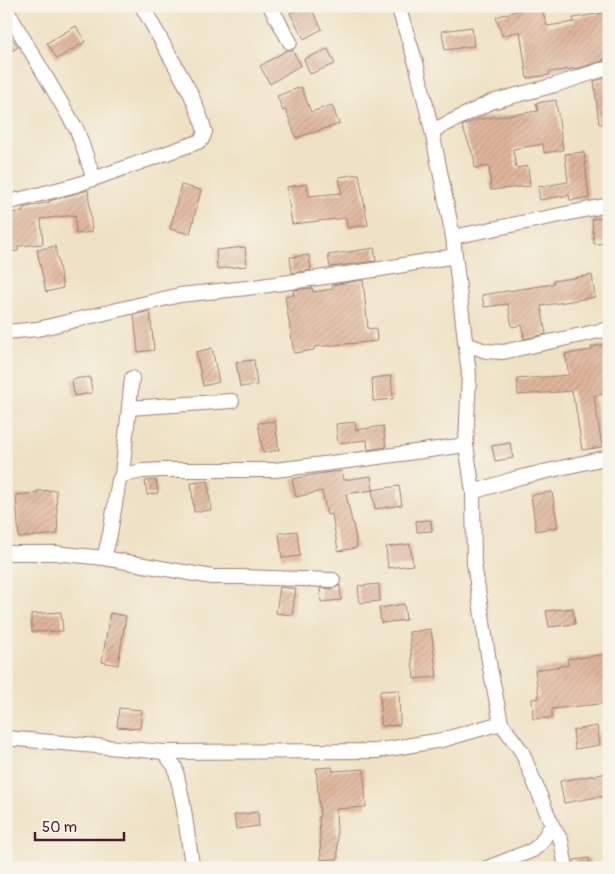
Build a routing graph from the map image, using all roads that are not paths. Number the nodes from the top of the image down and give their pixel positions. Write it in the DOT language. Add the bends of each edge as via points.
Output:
graph roads {
  1 [pos="142,6"];
  2 [pos="270,6"];
  3 [pos="398,6"];
  4 [pos="6,9"];
  5 [pos="290,42"];
  6 [pos="609,69"];
  7 [pos="432,131"];
  8 [pos="94,179"];
  9 [pos="6,203"];
  10 [pos="609,205"];
  11 [pos="453,237"];
  12 [pos="455,256"];
  13 [pos="609,329"];
  14 [pos="6,332"];
  15 [pos="466,344"];
  16 [pos="132,378"];
  17 [pos="232,401"];
  18 [pos="129,408"];
  19 [pos="466,445"];
  20 [pos="609,457"];
  21 [pos="122,475"];
  22 [pos="473,492"];
  23 [pos="6,553"];
  24 [pos="104,558"];
  25 [pos="333,580"];
  26 [pos="501,723"];
  27 [pos="6,738"];
  28 [pos="164,752"];
  29 [pos="552,825"];
  30 [pos="194,868"];
  31 [pos="488,868"];
  32 [pos="566,868"];
  1 -- 8 [label="street" via="190,92 205,132 198,142"];
  2 -- 5 [label="street"];
  3 -- 7 [label="street"];
  4 -- 8 [label="street" via="77,130"];
  6 -- 7 [label="street" via="491,102"];
  7 -- 11 [label="street"];
  8 -- 9 [label="street"];
  10 -- 11 [label="street"];
  11 -- 12 [label="street"];
  12 -- 14 [label="street" via="381,270 180,295 38,329"];
  12 -- 15 [label="street"];
  13 -- 15 [label="street" via="503,352 486,351"];
  15 -- 19 [label="street" via="469,374"];
  16 -- 18 [label="street"];
  17 -- 18 [label="street"];
  18 -- 21 [label="street"];
  19 -- 21 [label="street" via="275,470 162,470"];
  19 -- 22 [label="street"];
  20 -- 22 [label="street" via="516,478"];
  21 -- 24 [label="street"];
  22 -- 26 [label="street" via="474,563"];
  23 -- 24 [label="street"];
  24 -- 25 [label="street" via="212,577"];
  26 -- 28 [label="street" via="442,740 376,751"];
  26 -- 29 [label="street" via="522,752"];
  27 -- 28 [label="street"];
  28 -- 30 [label="street" via="175,767"];
  29 -- 31 [label="street" via="533,850"];
  29 -- 32 [label="street" via="561,840"];
}
